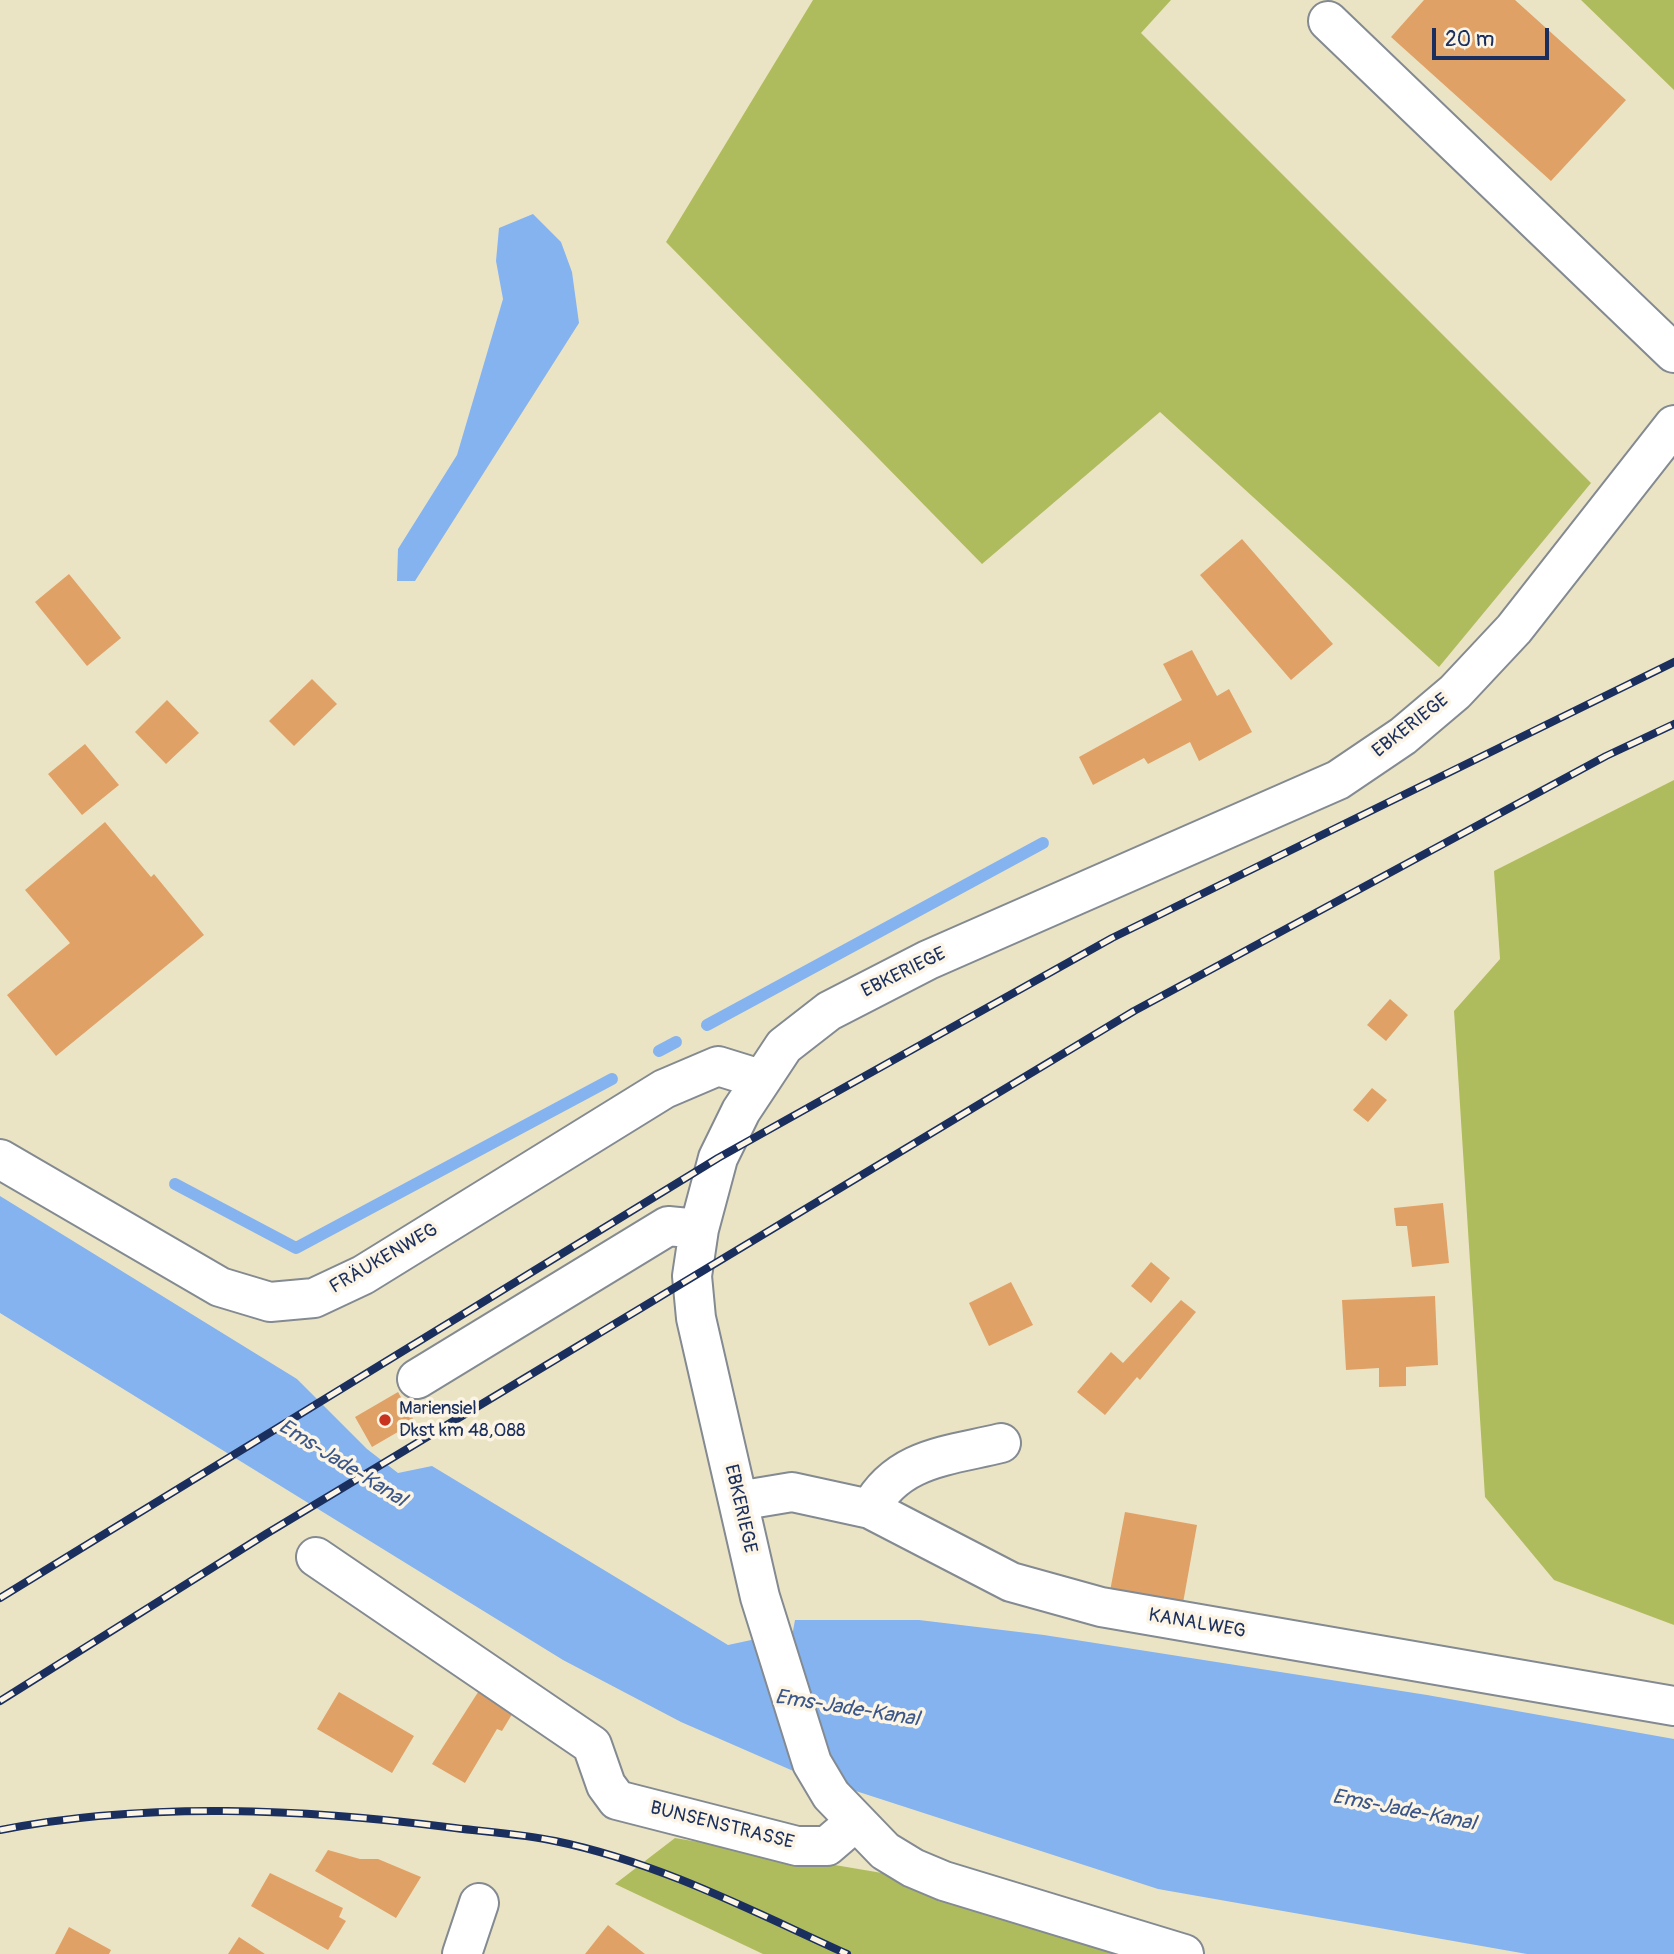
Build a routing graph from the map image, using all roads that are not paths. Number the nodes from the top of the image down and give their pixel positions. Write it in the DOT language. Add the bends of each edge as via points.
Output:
graph roads {
  1 [pos="1328,21"];
  2 [pos="1674,353"];
  3 [pos="1674,425"];
  4 [pos="760,1079"];
  5 [pos="0,1159"];
  6 [pos="699,1229"];
  7 [pos="417,1379"];
  8 [pos="1001,1443"];
  9 [pos="738,1501"];
  10 [pos="870,1509"];
  11 [pos="316,1557"];
  12 [pos="1674,1706"];
  13 [pos="855,1822"];
  14 [pos="479,1903"];
  15 [pos="462,1954"];
  16 [pos="1184,1954"];
  1 -- 2 [label="street"];
  3 -- 4 [label="street, EBKERIEGE" via="1514,629 1455,691 1403,736 1338,780 929,960 829,1011 784,1046"];
  4 -- 5 [label="street, FRÄUKENWEG" via="718,1066 664,1088 363,1275 314,1298 270,1302 220,1287"];
  4 -- 6 [label="street, EBKERIEGE" via="718,1158"];
  6 -- 7 [label="street" via="668,1226"];
  6 -- 9 [label="street, EBKERIEGE" via="692,1276 696,1318"];
  8 -- 10 [label="street" via="909,1466 881,1488"];
  9 -- 10 [label="street, KANALWEG" via="792,1492"];
  9 -- 13 [label="street, EBKERIEGE" via="760,1597 812,1763"];
  10 -- 12 [label="street, KANALWEG" via="1011,1582 1101,1608"];
  11 -- 13 [label="street, BUNSENSTRASSE" via="592,1745 606,1785 617,1800 797,1846 827,1846"];
  13 -- 16 [label="street" via="885,1851 944,1881"];
  14 -- 15 [label="street"];
}
